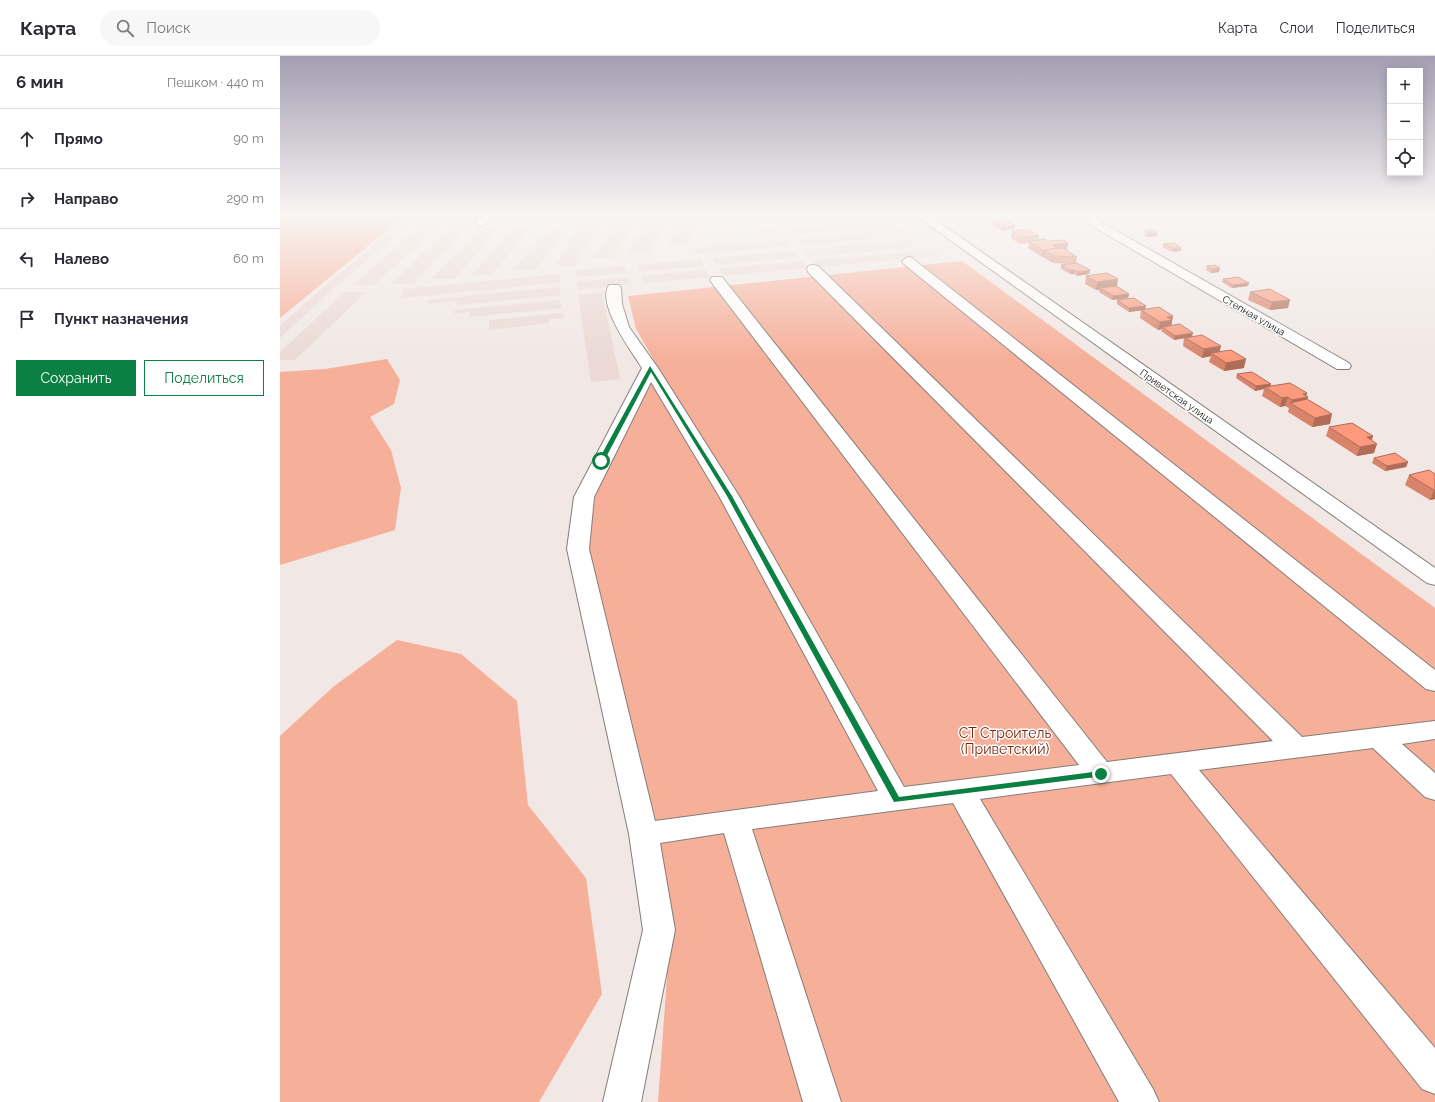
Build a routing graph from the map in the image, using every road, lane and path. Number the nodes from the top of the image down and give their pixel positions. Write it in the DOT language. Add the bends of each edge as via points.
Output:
graph roads {
  1 [pos="910,263"];
  2 [pos="989,263"];
  3 [pos="1164,263"];
  4 [pos="813,269"];
  5 [pos="717,280"];
  6 [pos="614,288"];
  7 [pos="1343,366"];
  8 [pos="650,368"];
  9 [pos="1435,578"];
  10 [pos="1435,683"];
  11 [pos="1435,730"];
  12 [pos="1378,737"];
  13 [pos="1296,748"];
  14 [pos="1178,764"];
  15 [pos="1101,774"];
  16 [pos="1435,789"];
  17 [pos="961,792"];
  18 [pos="896,800"];
  19 [pos="735,820"];
  20 [pos="644,834"];
  21 [pos="1435,1076"];
  22 [pos="622,1102"];
  23 [pos="822,1102"];
  24 [pos="1140,1102"];
  1 -- 10 [label="street"];
  2 -- 9 [label="street, Приветская улица"];
  3 -- 7 [label="street, Степная улица"];
  4 -- 13 [label="street"];
  5 -- 15 [label="street"];
  6 -- 8 [label="street" via="615,304 622,327"];
  8 -- 18 [label="street" via="729,496"];
  8 -- 20 [label="street" via="584,497 578,548"];
  11 -- 12 [label="street"];
  12 -- 13 [label="street"];
  12 -- 16 [label="street"];
  13 -- 14 [label="street"];
  14 -- 15 [label="street"];
  14 -- 21 [label="street"];
  15 -- 17 [label="street"];
  17 -- 18 [label="street"];
  17 -- 24 [label="street"];
  18 -- 19 [label="street"];
  19 -- 20 [label="street"];
  19 -- 23 [label="street"];
  20 -- 22 [label="street" via="659,930"];
}
